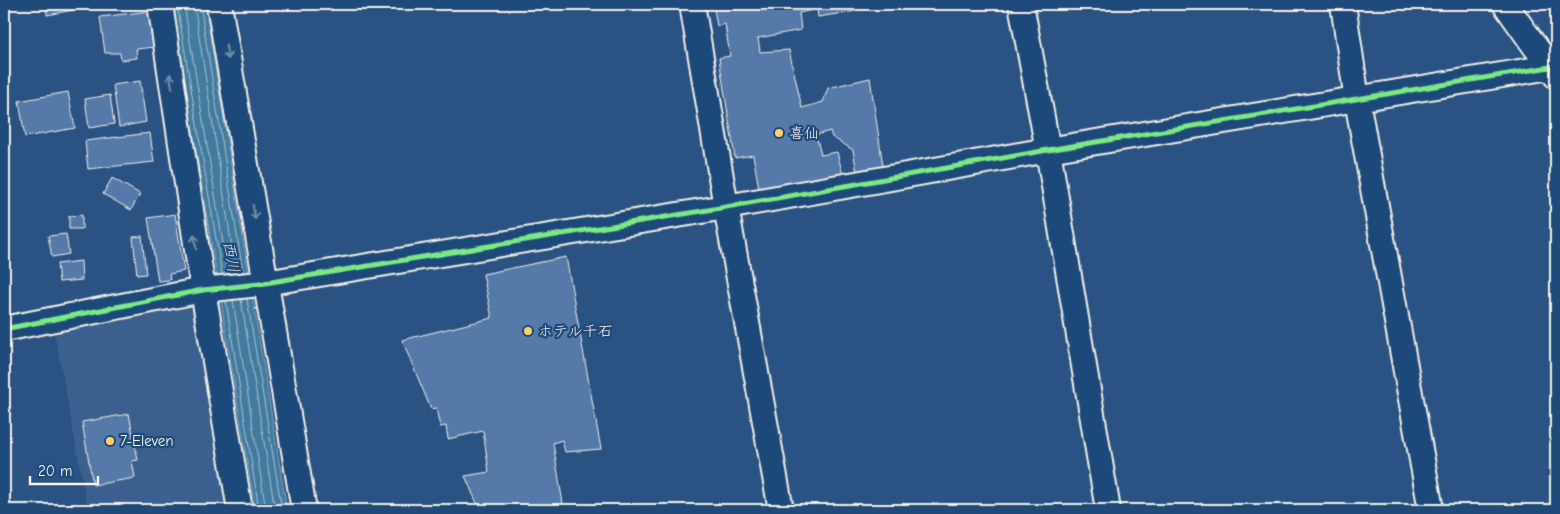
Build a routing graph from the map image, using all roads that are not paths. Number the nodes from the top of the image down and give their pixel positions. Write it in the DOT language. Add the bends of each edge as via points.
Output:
graph roads {
  1 [pos="160,4"];
  2 [pos="219,4"];
  3 [pos="692,4"];
  4 [pos="1021,4"];
  5 [pos="1343,4"];
  6 [pos="1505,4"];
  7 [pos="1554,70"];
  8 [pos="1357,100"];
  9 [pos="1048,150"];
  10 [pos="726,207"];
  11 [pos="263,284"];
  12 [pos="209,289"];
  13 [pos="4,329"];
  14 [pos="240,510"];
  15 [pos="304,510"];
  16 [pos="781,510"];
  17 [pos="1108,510"];
  18 [pos="1431,510"];
  12 -- 1 [label="street, one-way"];
  2 -- 11 [label="street, one-way"];
  3 -- 10 [label="street"];
  4 -- 9 [label="street"];
  5 -- 8 [label="street"];
  6 -- 7 [label="street"];
  7 -- 8 [label="street"];
  8 -- 9 [label="street"];
  8 -- 18 [label="street"];
  9 -- 10 [label="street"];
  9 -- 17 [label="street"];
  10 -- 11 [label="street"];
  10 -- 16 [label="street"];
  11 -- 12 [label="street"];
  11 -- 15 [label="street"];
  12 -- 13 [label="street"];
  12 -- 14 [label="street"];
}
